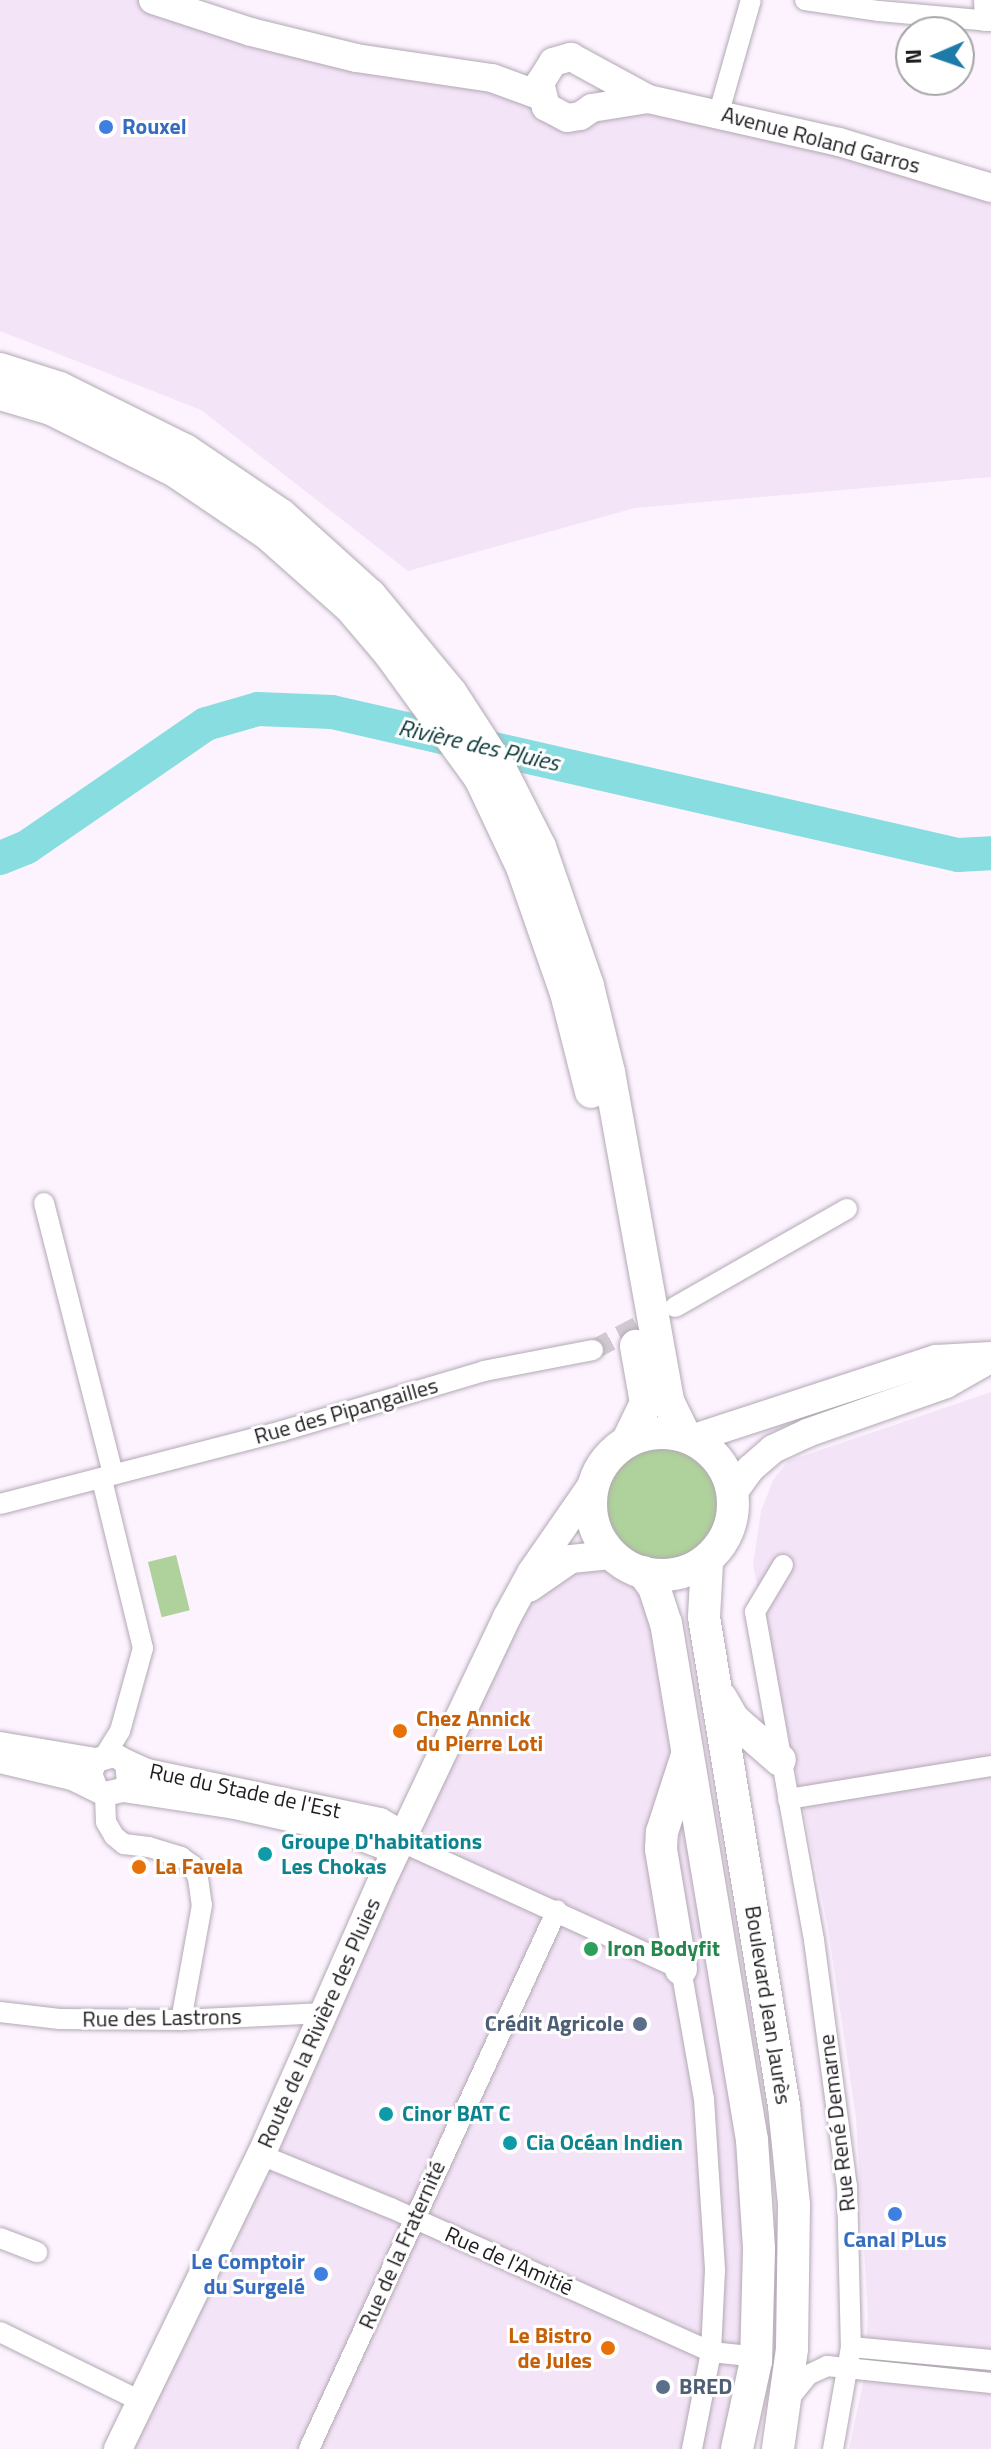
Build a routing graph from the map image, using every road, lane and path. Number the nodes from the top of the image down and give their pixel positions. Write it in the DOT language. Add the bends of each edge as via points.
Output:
graph roads {
  1 [pos="153,0"];
  2 [pos="751,0"];
  3 [pos="805,0"];
  4 [pos="984,0"];
  5 [pos="988,21"];
  6 [pos="596,72"];
  7 [pos="543,83"];
  8 [pos="648,99"];
  9 [pos="592,108"];
  10 [pos="719,112"];
  11 [pos="991,188"];
  12 [pos="0,369"];
  13 [pos="0,394"];
  14 [pos="275,525"];
  15 [pos="598,1073"];
  16 [pos="44,1203"];
  17 [pos="847,1209"];
  18 [pos="675,1307"];
  19 [pos="593,1350"];
  20 [pos="991,1358"];
  21 [pos="688,1438"];
  22 [pos="627,1442"];
  23 [pos="107,1477"];
  24 [pos="594,1482"];
  25 [pos="732,1494"];
  26 [pos="0,1504"];
  27 [pos="611,1555"];
  28 [pos="707,1563"];
  29 [pos="783,1565"];
  30 [pos="643,1572"];
  31 [pos="519,1596"];
  32 [pos="716,1688"];
  33 [pos="0,1744"];
  34 [pos="689,1749"];
  35 [pos="113,1759"];
  36 [pos="780,1760"];
  37 [pos="0,1761"];
  38 [pos="991,1766"];
  39 [pos="108,1790"];
  40 [pos="788,1799"];
  41 [pos="402,1842"];
  42 [pos="557,1910"];
  43 [pos="681,1969"];
  44 [pos="0,2012"];
  45 [pos="325,2013"];
  46 [pos="181,2020"];
  47 [pos="261,2155"];
  48 [pos="414,2219"];
  49 [pos="0,2238"];
  50 [pos="37,2252"];
  51 [pos="0,2332"];
  52 [pos="711,2352"];
  53 [pos="849,2357"];
  54 [pos="991,2358"];
  55 [pos="756,2361"];
  56 [pos="990,2383"];
  57 [pos="140,2401"];
  58 [pos="787,2401"];
  59 [pos="118,2449"];
  60 [pos="309,2449"];
  61 [pos="692,2449"];
  62 [pos="737,2449"];
  63 [pos="778,2449"];
  64 [pos="833,2449"];
  1 -- 7 [label="main road, Avenue Roland Garros" via="356,58"];
  2 -- 10 [label="street"];
  3 -- 5 [label="street"];
  4 -- 5 [label="street"];
  6 -- 7 [label="main road, Avenue Roland Garros" via="571,57 553,62"];
  6 -- 8 [label="main road, Avenue Roland Garros"];
  6 -- 9 [label="main road" via="600,84"];
  7 -- 9 [label="main road, Avenue Roland Garros" via="546,107 567,118"];
  8 -- 9 [label="main road, Avenue Roland Garros"];
  8 -- 10 [label="main road, Avenue Roland Garros"];
  10 -- 11 [label="main road, Avenue Roland Garros"];
  12 -- 14 [label="main road" via="60,388 185,450"];
  13 -- 14 [label="main road" via="51,409"];
  14 -- 15 [label="main road" via="390,654 480,778 541,911"];
  15 -- 21 [label="main road" via="668,1401"];
  15 -- 22 [label="main road" via="646,1403"];
  16 -- 23 [label="street"];
  17 -- 18 [label="street"];
  19 -- 23 [label="street, Rue des Pipangailles" via="484,1371"];
  20 -- 21 [label="main road" via="936,1359"];
  20 -- 25 [label="main road" via="946,1384 773,1449"];
  21 -- 22 [label="main road"];
  21 -- 25 [label="main road" via="722,1466"];
  22 -- 24 [label="main road" via="609,1456"];
  23 -- 26 [label="street, Rue des Pipangailles"];
  23 -- 35 [label="street" via="143,1648"];
  24 -- 27 [label="main road" via="591,1508 597,1534"];
  24 -- 31 [label="main road"];
  25 -- 28 [label="main road" via="729,1526"];
  27 -- 30 [label="main road"];
  27 -- 31 [label="main road" via="571,1559"];
  28 -- 30 [label="main road" via="679,1572"];
  28 -- 32 [label="main road, Boulevard Jean Jaurès" via="704,1617"];
  29 -- 36 [label="street, Rue René Demarne" via="755,1612"];
  30 -- 34 [label="main road, Boulevard Jean Jaurès" via="666,1623"];
  31 -- 41 [label="main road, Route de la Rivière des Pluies"];
  32 -- 36 [label="main road" via="733,1719"];
  32 -- 58 [label="main road, Boulevard Jean Jaurès" via="784,2106 794,2205 795,2297"];
  33 -- 35 [label="street, Rue du Stade de l'Est"];
  34 -- 43 [label="main road" via="661,1849"];
  34 -- 55 [label="main road, Boulevard Jean Jaurès" via="752,2140 759,2249"];
  35 -- 39 [label="street" via="130,1772"];
  35 -- 39 [label="street" via="90,1773"];
  35 -- 41 [label="street, Rue du Stade de l'Est" via="147,1771 380,1820 394,1828"];
  36 -- 40 [label="street, Rue René Demarne"];
  37 -- 39 [label="street, Rue du Stade de l'Est"];
  38 -- 40 [label="street"];
  39 -- 41 [label="street, Rue du Stade de l'Est" via="235,1807 338,1830 383,1847"];
  39 -- 46 [label="street" via="106,1822 114,1836 124,1844 181,1857 198,1878 202,1905"];
  40 -- 53 [label="street, Rue René Demarne" via="814,1940 847,2186"];
  41 -- 42 [label="street"];
  41 -- 45 [label="main road, Route de la Rivière des Pluies"];
  42 -- 43 [label="street"];
  42 -- 48 [label="street, Rue de la Fraternité"];
  43 -- 52 [label="street" via="710,2157 715,2270"];
  44 -- 46 [label="street, Rue des Lastrons" via="60,2019"];
  45 -- 46 [label="street, Rue des Lastrons"];
  45 -- 47 [label="main road, Route de la Rivière des Pluies"];
  47 -- 48 [label="street, Rue de l'Amitié"];
  47 -- 57 [label="main road, Route de la Rivière des Pluies"];
  48 -- 52 [label="street, Rue de l'Amitié"];
  48 -- 60 [label="street, Rue de la Fraternité"];
  49 -- 50 [label="street"];
  51 -- 57 [label="street"];
  52 -- 55 [label="street, Rue de l'Amitié"];
  52 -- 61 [label="street"];
  53 -- 54 [label="street"];
  53 -- 56 [label="street"];
  53 -- 58 [label="street" via="808,2375"];
  53 -- 64 [label="street, Rue René Demarne"];
  54 -- 56 [label="street"];
  55 -- 62 [label="main road, Boulevard Jean Jaurès"];
  57 -- 59 [label="main road, Route de la Rivière des Pluies"];
  58 -- 63 [label="main road, Boulevard Jean Jaurès"];
}
